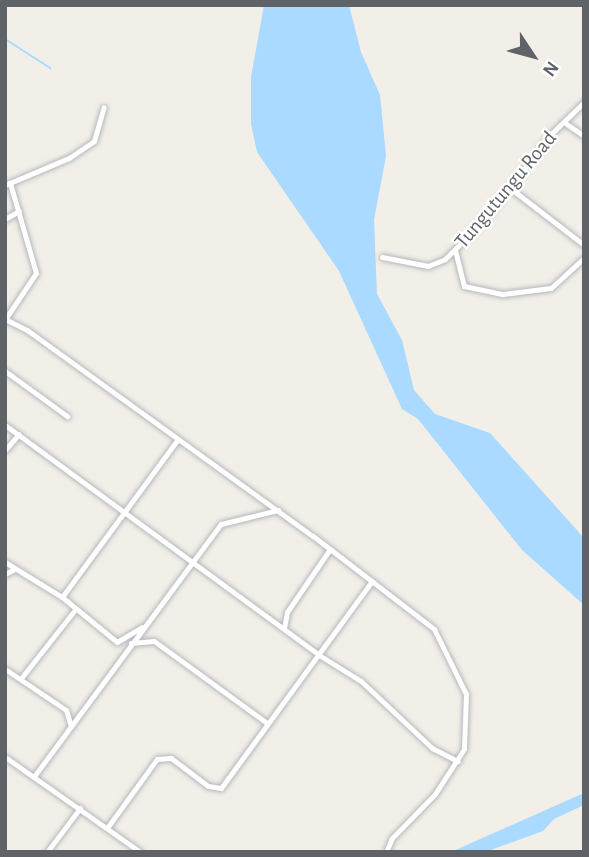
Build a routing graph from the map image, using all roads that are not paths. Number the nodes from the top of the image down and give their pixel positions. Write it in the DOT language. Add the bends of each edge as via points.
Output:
graph roads {
  1 [pos="584,102"];
  2 [pos="104,107"];
  3 [pos="565,123"];
  4 [pos="584,136"];
  5 [pos="8,184"];
  6 [pos="510,188"];
  7 [pos="19,211"];
  8 [pos="5,219"];
  9 [pos="584,244"];
  10 [pos="455,250"];
  11 [pos="382,257"];
  12 [pos="584,258"];
  13 [pos="581,266"];
  14 [pos="6,319"];
  15 [pos="5,370"];
  16 [pos="67,416"];
  17 [pos="5,425"];
  18 [pos="19,434"];
  19 [pos="178,439"];
  20 [pos="5,450"];
  21 [pos="278,510"];
  22 [pos="121,512"];
  23 [pos="330,549"];
  24 [pos="5,562"];
  25 [pos="194,562"];
  26 [pos="15,569"];
  27 [pos="5,574"];
  28 [pos="372,581"];
  29 [pos="62,597"];
  30 [pos="74,611"];
  31 [pos="144,626"];
  32 [pos="284,628"];
  33 [pos="131,643"];
  34 [pos="319,655"];
  35 [pos="5,669"];
  36 [pos="22,677"];
  37 [pos="267,723"];
  38 [pos="71,726"];
  39 [pos="5,757"];
  40 [pos="458,761"];
  41 [pos="35,775"];
  42 [pos="80,808"];
  43 [pos="107,828"];
  44 [pos="47,852"];
  45 [pos="140,852"];
  46 [pos="386,852"];
  1 -- 3 [label="street, Tungutungu Road"];
  2 -- 5 [label="street" via="94,141 65,160"];
  3 -- 4 [label="street"];
  3 -- 6 [label="street, Tungutungu Road" via="531,156"];
  5 -- 7 [label="street"];
  6 -- 9 [label="street"];
  6 -- 10 [label="street, Tungutungu Road"];
  7 -- 8 [label="street"];
  7 -- 14 [label="street" via="36,273"];
  10 -- 11 [label="street, Tungutungu Road" via="428,266"];
  10 -- 13 [label="street" via="462,283 478,291 545,290"];
  12 -- 13 [label="street"];
  14 -- 19 [label="street"];
  15 -- 16 [label="street"];
  17 -- 18 [label="street"];
  18 -- 20 [label="street"];
  18 -- 22 [label="street"];
  19 -- 21 [label="street"];
  19 -- 22 [label="street"];
  21 -- 23 [label="street"];
  21 -- 25 [label="street" via="221,524"];
  22 -- 25 [label="street"];
  22 -- 29 [label="street"];
  23 -- 28 [label="street"];
  23 -- 32 [label="street" via="287,612"];
  24 -- 26 [label="street"];
  25 -- 31 [label="street"];
  25 -- 32 [label="street"];
  26 -- 27 [label="street"];
  26 -- 29 [label="street"];
  28 -- 34 [label="street"];
  28 -- 40 [label="street" via="428,623 449,653 469,709 466,741"];
  29 -- 30 [label="street"];
  30 -- 31 [label="street" via="117,642"];
  30 -- 36 [label="street"];
  31 -- 33 [label="street"];
  32 -- 34 [label="street"];
  33 -- 37 [label="street" via="155,641"];
  33 -- 38 [label="street"];
  34 -- 37 [label="street"];
  34 -- 40 [label="street" via="361,681 432,748"];
  35 -- 36 [label="street"];
  36 -- 38 [label="street" via="68,711"];
  37 -- 43 [label="street" via="218,790 171,758 157,759"];
  38 -- 41 [label="street"];
  39 -- 41 [label="street"];
  40 -- 46 [label="street" via="435,794 391,838"];
  41 -- 42 [label="street"];
  42 -- 43 [label="street"];
  42 -- 44 [label="street"];
  43 -- 45 [label="street"];
}
